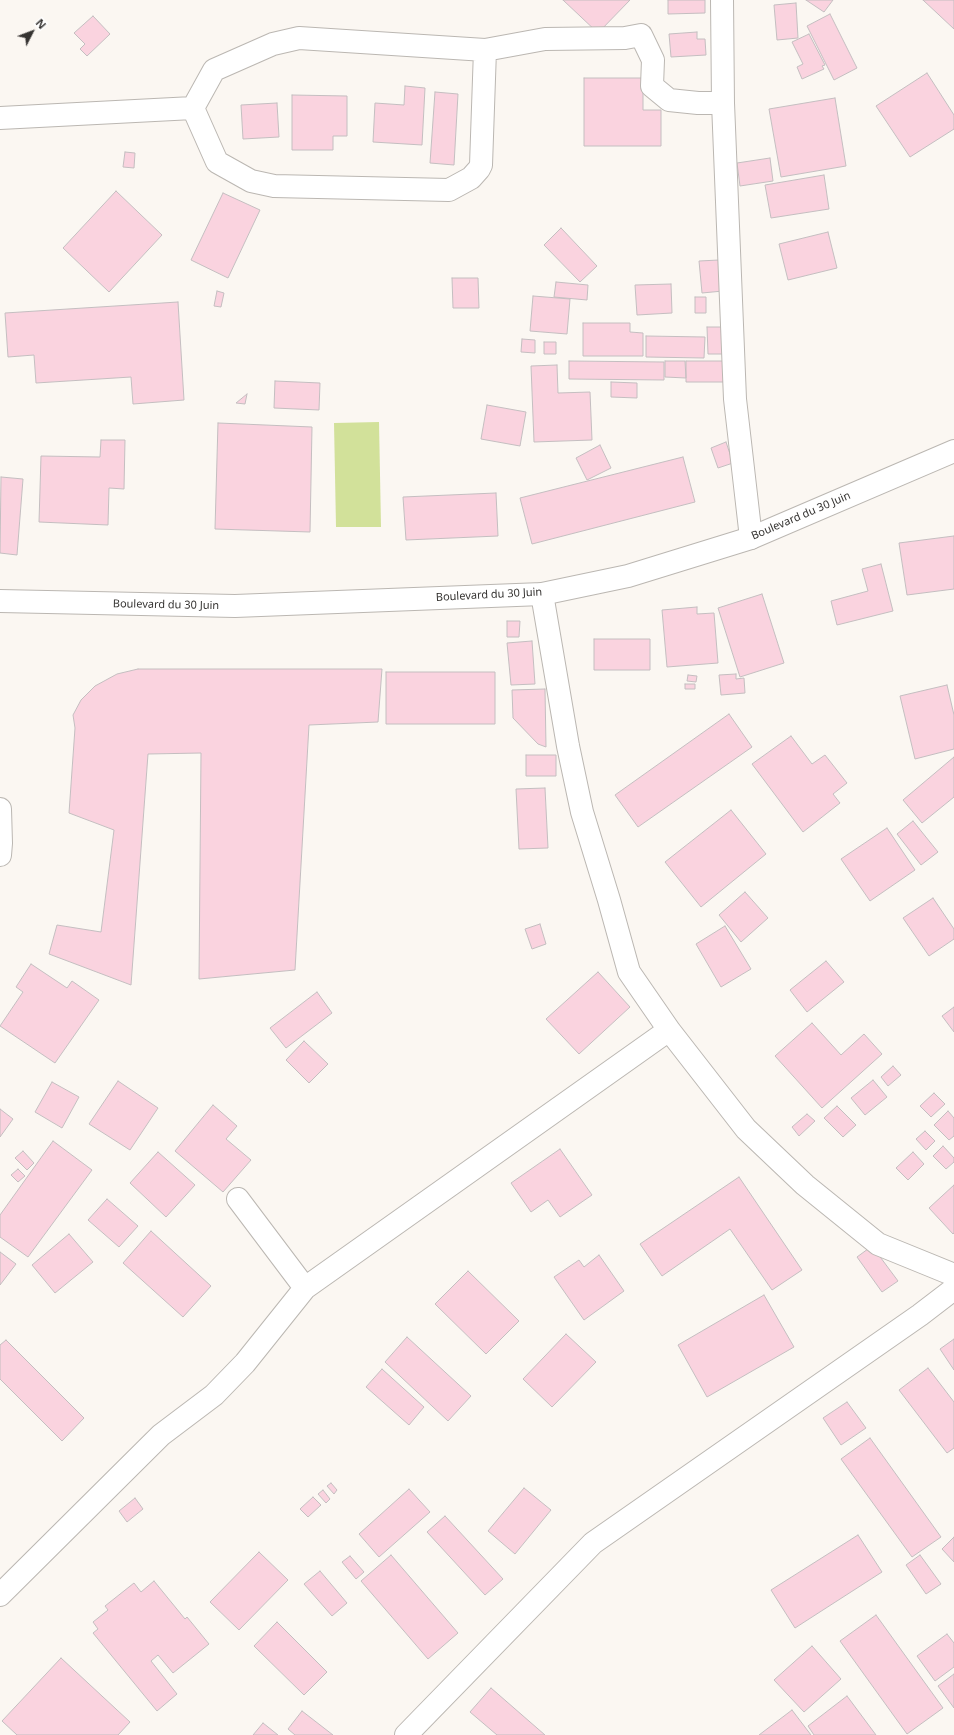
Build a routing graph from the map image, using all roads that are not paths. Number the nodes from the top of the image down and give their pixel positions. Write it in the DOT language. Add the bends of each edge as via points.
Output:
graph roads {
  1 [pos="722,0"];
  2 [pos="485,50"];
  3 [pos="723,103"];
  4 [pos="193,108"];
  5 [pos="0,118"];
  6 [pos="954,451"];
  7 [pos="751,538"];
  8 [pos="542,594"];
  9 [pos="0,601"];
  10 [pos="0,809"];
  11 [pos="0,855"];
  12 [pos="669,1030"];
  13 [pos="238,1199"];
  14 [pos="954,1275"];
  15 [pos="305,1288"];
  16 [pos="954,1289"];
  17 [pos="0,1595"];
  18 [pos="406,1735"];
  1 -- 3 [label="street"];
  2 -- 3 [label="street" via="545,39 625,38 641,35 653,60 652,86 669,100"];
  2 -- 4 [label="street" via="299,38 273,44 214,70"];
  2 -- 4 [label="street" via="481,164 471,178 449,190 274,186 251,181 216,162"];
  3 -- 7 [label="street" via="735,399"];
  4 -- 5 [label="street"];
  6 -- 7 [label="street, Boulevard du 30 Juin"];
  7 -- 8 [label="street, Boulevard du 30 Juin" via="628,576"];
  8 -- 9 [label="street, Boulevard du 30 Juin" via="235,606"];
  8 -- 12 [label="street" via="582,812 610,900 629,972"];
  10 -- 11 [label="street"];
  12 -- 14 [label="street" via="746,1129 805,1185 878,1244"];
  12 -- 15 [label="street"];
  13 -- 15 [label="street"];
  15 -- 17 [label="street" via="246,1364 214,1395 161,1435"];
  16 -- 18 [label="street" via="593,1543"];
}
